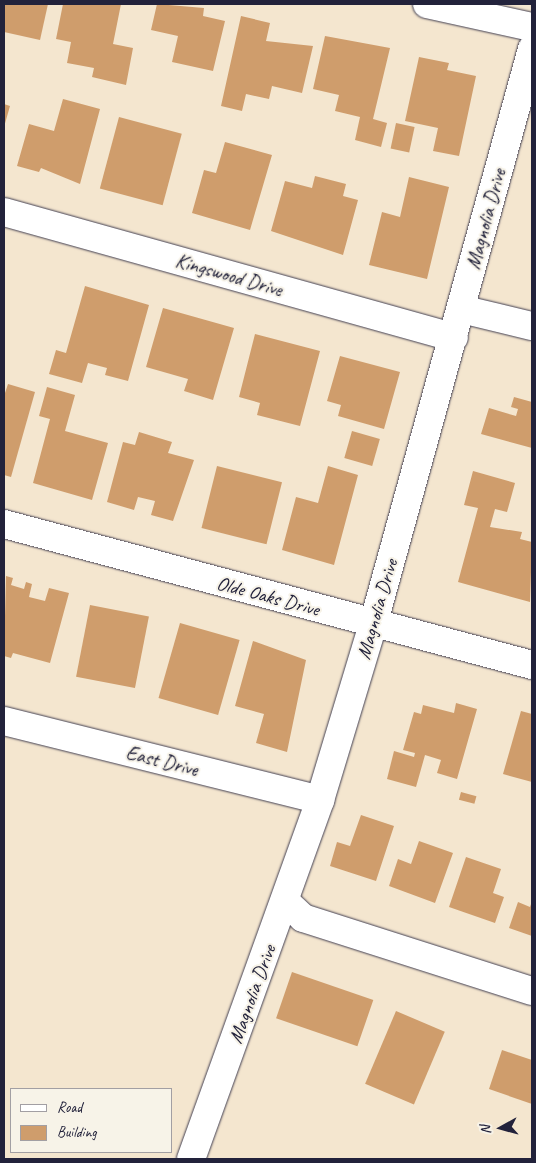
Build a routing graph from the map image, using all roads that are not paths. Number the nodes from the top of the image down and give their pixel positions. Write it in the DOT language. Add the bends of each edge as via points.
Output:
graph roads {
  1 [pos="427,4"];
  2 [pos="525,18"];
  3 [pos="532,49"];
  4 [pos="4,212"];
  5 [pos="461,309"];
  6 [pos="532,326"];
  7 [pos="454,338"];
  8 [pos="4,524"];
  9 [pos="373,625"];
  10 [pos="532,665"];
  11 [pos="4,720"];
  12 [pos="320,800"];
  13 [pos="286,902"];
  14 [pos="532,991"];
  15 [pos="191,1159"];
  1 -- 2 [label="street"];
  3 -- 5 [label="street, Magnolia Drive"];
  4 -- 7 [label="street, Kingswood Drive"];
  5 -- 6 [label="street"];
  5 -- 7 [label="street, Magnolia Drive"];
  7 -- 9 [label="street, Magnolia Drive"];
  8 -- 9 [label="street, Olde Oaks Drive"];
  9 -- 10 [label="street, Olde Oaks Drive"];
  9 -- 12 [label="street, Magnolia Drive"];
  11 -- 12 [label="street, East Drive"];
  12 -- 13 [label="street, Magnolia Drive"];
  13 -- 14 [label="street" via="303,918"];
  13 -- 15 [label="street, Magnolia Drive"];
}
